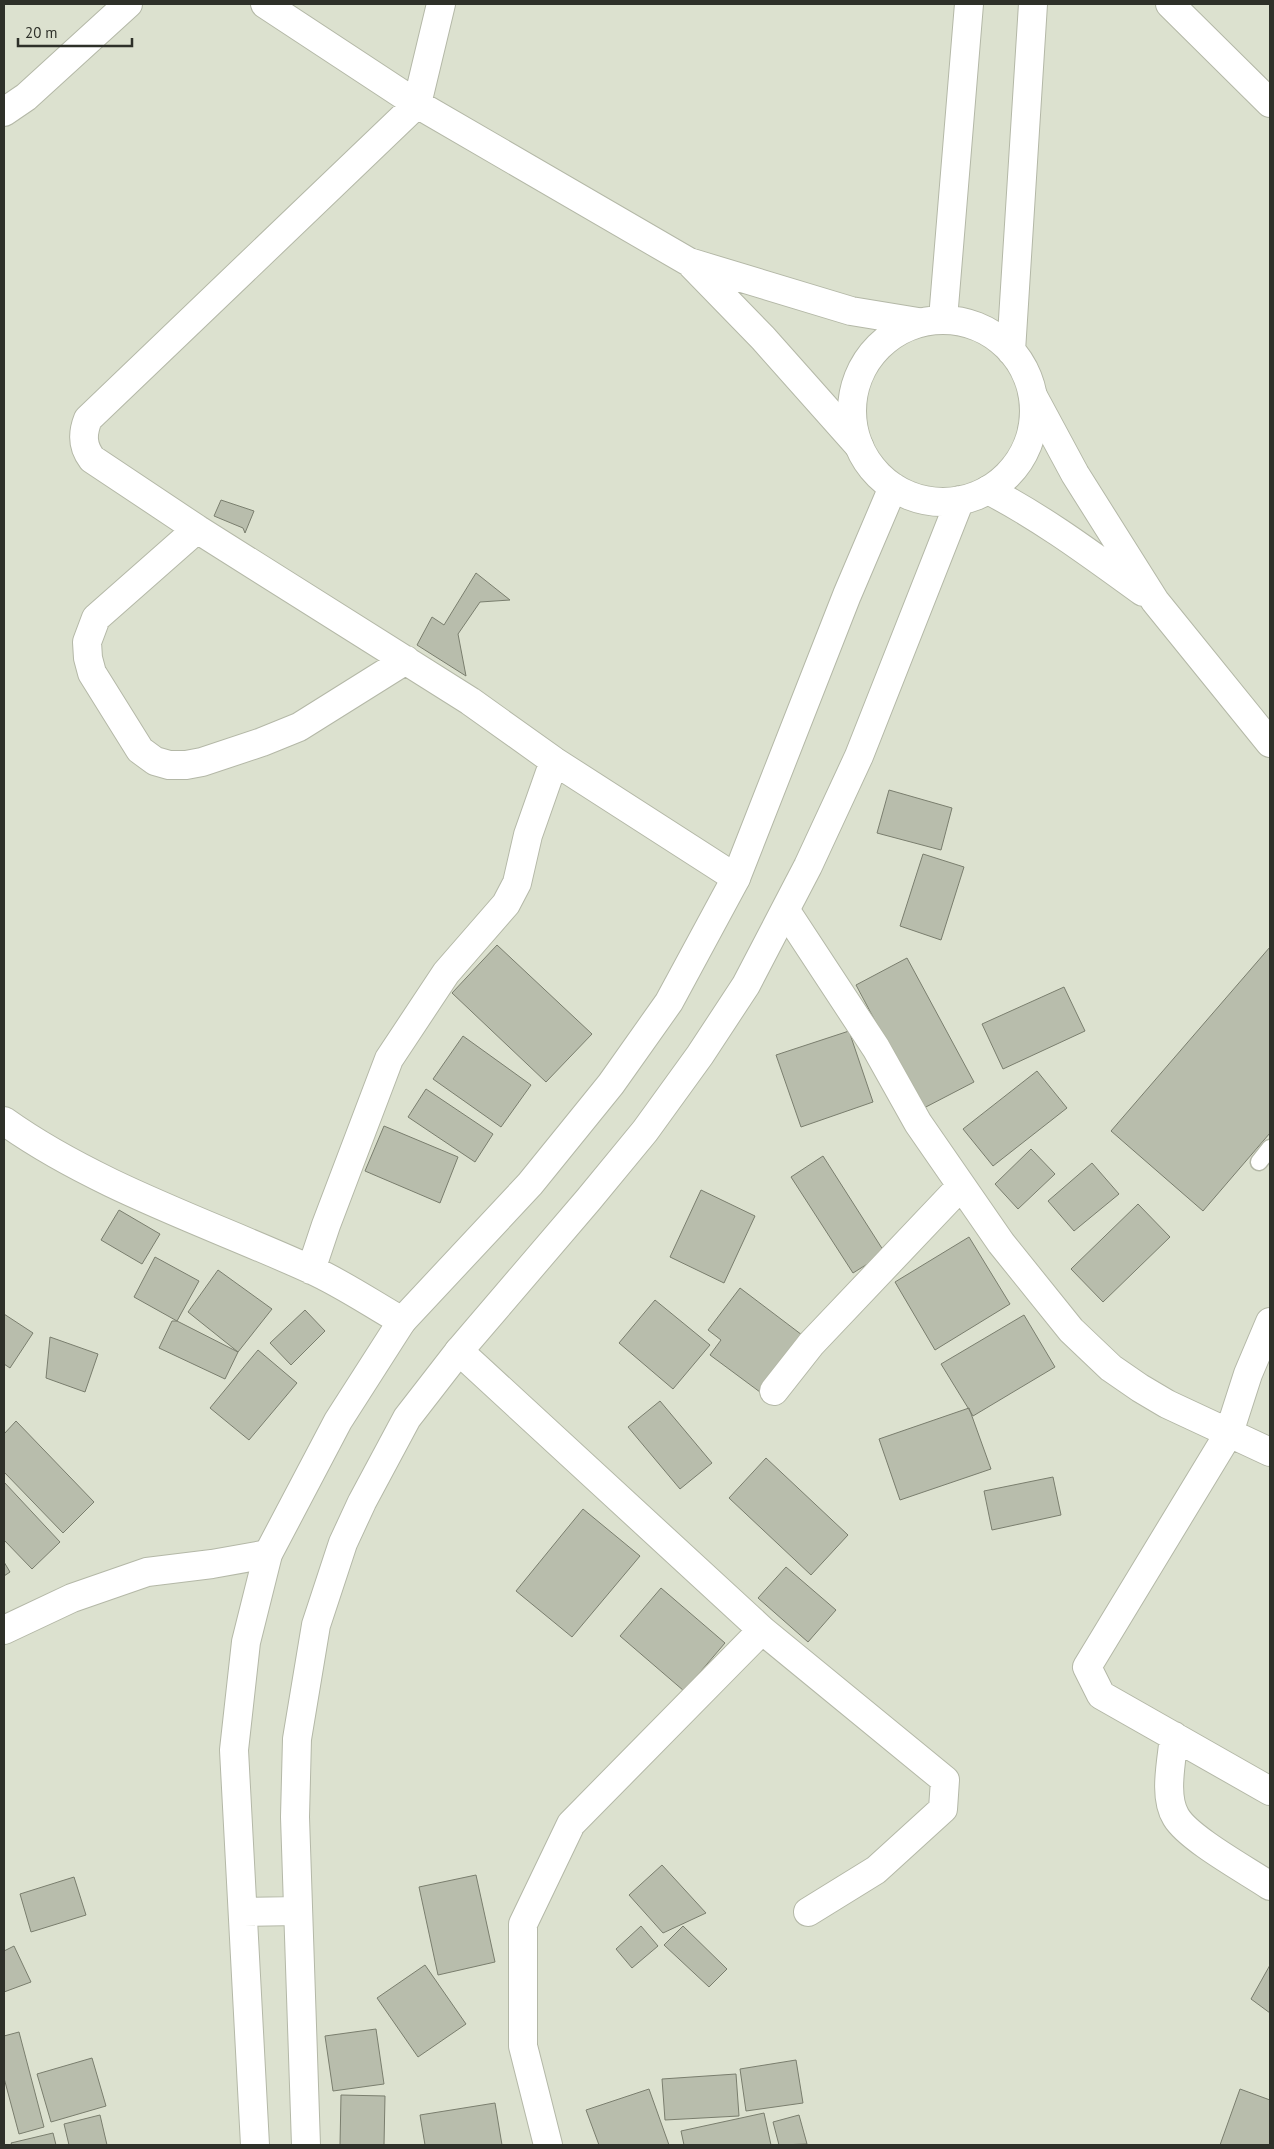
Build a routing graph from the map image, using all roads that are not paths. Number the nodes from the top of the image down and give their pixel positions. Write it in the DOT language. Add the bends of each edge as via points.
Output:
graph roads {
  1 [pos="128,4"];
  2 [pos="265,4"];
  3 [pos="441,4"];
  4 [pos="969,4"];
  5 [pos="1033,4"];
  6 [pos="1170,4"];
  7 [pos="1270,103"];
  8 [pos="416,104"];
  9 [pos="4,112"];
  10 [pos="689,262"];
  11 [pos="931,321"];
  12 [pos="1012,351"];
  13 [pos="1033,396"];
  14 [pos="859,446"];
  15 [pos="893,487"];
  16 [pos="988,490"];
  17 [pos="960,500"];
  18 [pos="197,529"];
  19 [pos="1155,601"];
  20 [pos="406,660"];
  21 [pos="1270,743"];
  22 [pos="554,761"];
  23 [pos="736,878"];
  24 [pos="786,911"];
  25 [pos="4,1121"];
  26 [pos="1270,1148"];
  27 [pos="1259,1162"];
  28 [pos="961,1186"];
  29 [pos="311,1270"];
  30 [pos="402,1321"];
  31 [pos="1270,1322"];
  32 [pos="459,1351"];
  33 [pos="774,1391"];
  34 [pos="1229,1432"];
  35 [pos="1270,1452"];
  36 [pos="268,1554"];
  37 [pos="4,1630"];
  38 [pos="762,1630"];
  39 [pos="1174,1736"];
  40 [pos="1270,1791"];
  41 [pos="1270,1886"];
  42 [pos="298,1911"];
  43 [pos="244,1912"];
  44 [pos="808,1912"];
  45 [pos="255,2145"];
  46 [pos="306,2145"];
  47 [pos="548,2145"];
  1 -- 9 [label="street" via="26,97"];
  2 -- 8 [label="street"];
  3 -- 8 [label="street"];
  4 -- 11 [label="street" via="946,268"];
  5 -- 12 [label="street"];
  6 -- 7 [label="street"];
  8 -- 10 [label="street"];
  8 -- 18 [label="street" via="88,419 83,441 92,459"];
  10 -- 11 [label="street" via="851,311"];
  10 -- 14 [label="street"];
  11 -- 12 [label="street" via="969,323 992,334"];
  11 -- 14 [label="street" via="896,332 876,348 862,368 852,402 852,420"];
  12 -- 13 [label="street" via="1025,372"];
  13 -- 16 [label="street" via="1033,421 1027,446 1012,471"];
  13 -- 19 [label="street" via="1075,474"];
  14 -- 15 [label="street" via="873,469"];
  15 -- 17 [label="street" via="914,497 937,502"];
  15 -- 23 [label="street" via="846,595"];
  16 -- 17 [label="street"];
  16 -- 19 [label="street" via="1064,535"];
  17 -- 24 [label="street" via="859,756"];
  18 -- 20 [label="street"];
  18 -- 20 [label="street" via="96,618 87,642 92,673 140,750 155,761 186,765 262,742 299,727"];
  19 -- 21 [label="street"];
  20 -- 22 [label="street"];
  22 -- 23 [label="street"];
  22 -- 29 [label="street" via="528,835 517,883 506,904 446,973 389,1059"];
  23 -- 30 [label="street" via="669,1002 611,1084 530,1184"];
  24 -- 28 [label="street" via="844,997 918,1123"];
  24 -- 32 [label="street" via="746,985 645,1131"];
  25 -- 29 [label="street" via="81,1166 174,1211"];
  26 -- 27 [label="lane"];
  28 -- 33 [label="street" via="811,1344"];
  28 -- 34 [label="street" via="1001,1243 1071,1330 1111,1368 1167,1404"];
  29 -- 30 [label="street"];
  30 -- 36 [label="street" via="338,1421"];
  31 -- 34 [label="street"];
  32 -- 38 [label="street"];
  32 -- 42 [label="street" via="407,1418 362,1502 343,1544 316,1625 297,1739"];
  34 -- 35 [label="street"];
  34 -- 39 [label="street" via="1087,1667 1101,1695"];
  36 -- 37 [label="street" via="147,1572 72,1598"];
  36 -- 43 [label="street" via="246,1642 234,1750"];
  38 -- 44 [label="street" via="945,1780 943,1809 876,1870"];
  38 -- 47 [label="street" via="571,1824 522,1924 523,2046"];
  39 -- 40 [label="street"];
  39 -- 41 [label="street" via="1170,1797 1176,1817 1194,1835"];
  42 -- 43 [label="street"];
  42 -- 46 [label="street"];
  43 -- 45 [label="street"];
}
